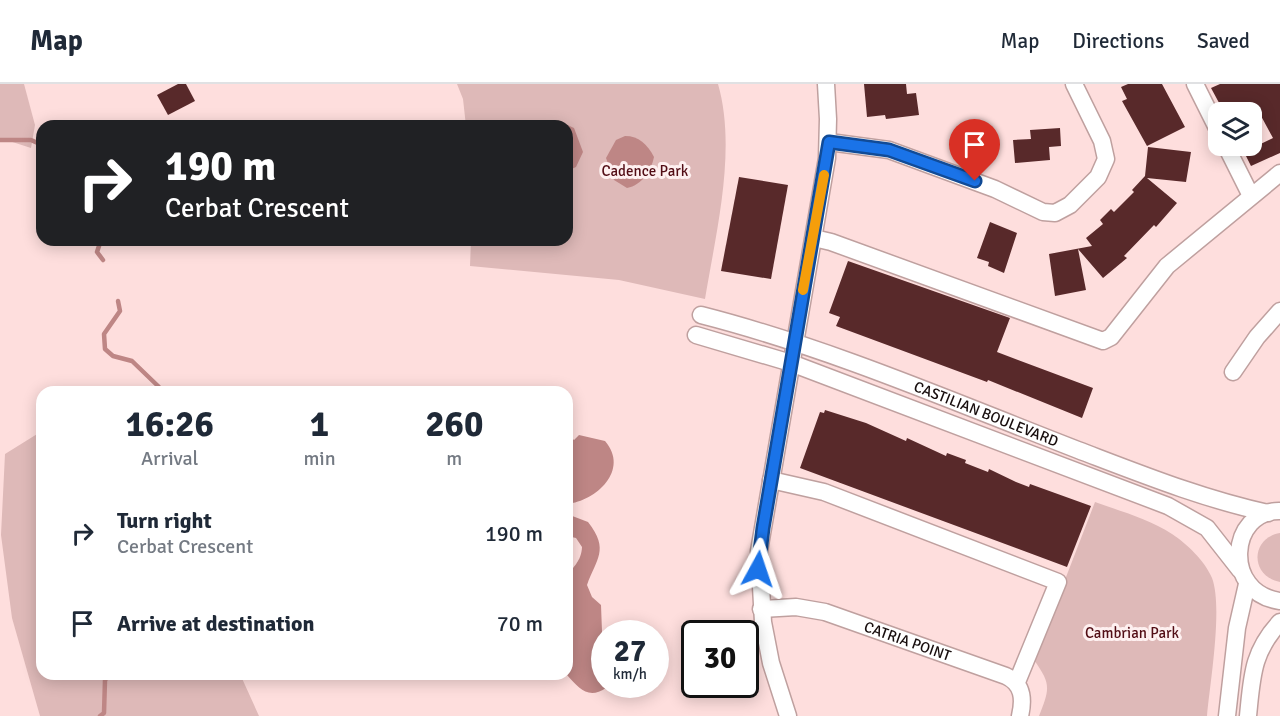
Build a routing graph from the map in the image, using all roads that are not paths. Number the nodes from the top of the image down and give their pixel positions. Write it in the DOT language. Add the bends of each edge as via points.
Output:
graph roads {
  1 [pos="826,84"];
  2 [pos="1074,84"];
  3 [pos="1195,84"];
  4 [pos="1208,110"];
  5 [pos="829,142"];
  6 [pos="1231,156"];
  7 [pos="1280,172"];
  8 [pos="1251,196"];
  9 [pos="814,238"];
  10 [pos="1280,311"];
  11 [pos="701,315"];
  12 [pos="696,335"];
  13 [pos="794,341"];
  14 [pos="791,363"];
  15 [pos="1233,372"];
  16 [pos="771,480"];
  17 [pos="1275,510"];
  18 [pos="1244,577"];
  19 [pos="1280,601"];
  20 [pos="761,609"];
  21 [pos="1280,622"];
  22 [pos="1017,682"];
  23 [pos="788,716"];
  24 [pos="1020,716"];
  25 [pos="1227,716"];
  26 [pos="1248,716"];
  1 -- 5 [label="street"];
  2 -- 5 [label="street" via="1102,141 1106,159 1098,177 1070,205 1055,213 1043,212 994,189 889,150"];
  3 -- 4 [label="street"];
  5 -- 9 [label="street"];
  6 -- 8 [label="street"];
  7 -- 8 [label="street"];
  8 -- 9 [label="street" via="1167,266 1111,337 1103,341"];
  9 -- 13 [label="street"];
  10 -- 15 [label="street"];
  11 -- 13 [label="street, CASTILIAN BOULEVARD"];
  12 -- 14 [label="street, CASTILIAN BOULEVARD"];
  13 -- 14 [label="street"];
  13 -- 17 [label="street, CASTILIAN BOULEVARD" via="1160,481 1223,503"];
  14 -- 16 [label="street"];
  14 -- 18 [label="street, CASTILIAN BOULEVARD" via="1181,512 1207,528"];
  16 -- 20 [label="street" via="759,550"];
  16 -- 22 [label="street" via="824,492 1058,582"];
  17 -- 18 [label="street" via="1249,527 1243,537 1238,559"];
  18 -- 19 [label="street" via="1266,598"];
  18 -- 25 [label="street"];
  20 -- 22 [label="street, CATRIA POINT" via="796,607 841,616"];
  20 -- 23 [label="street" via="771,663"];
  21 -- 26 [label="street" via="1264,640 1255,661"];
  22 -- 24 [label="street" via="1023,696"];
}
